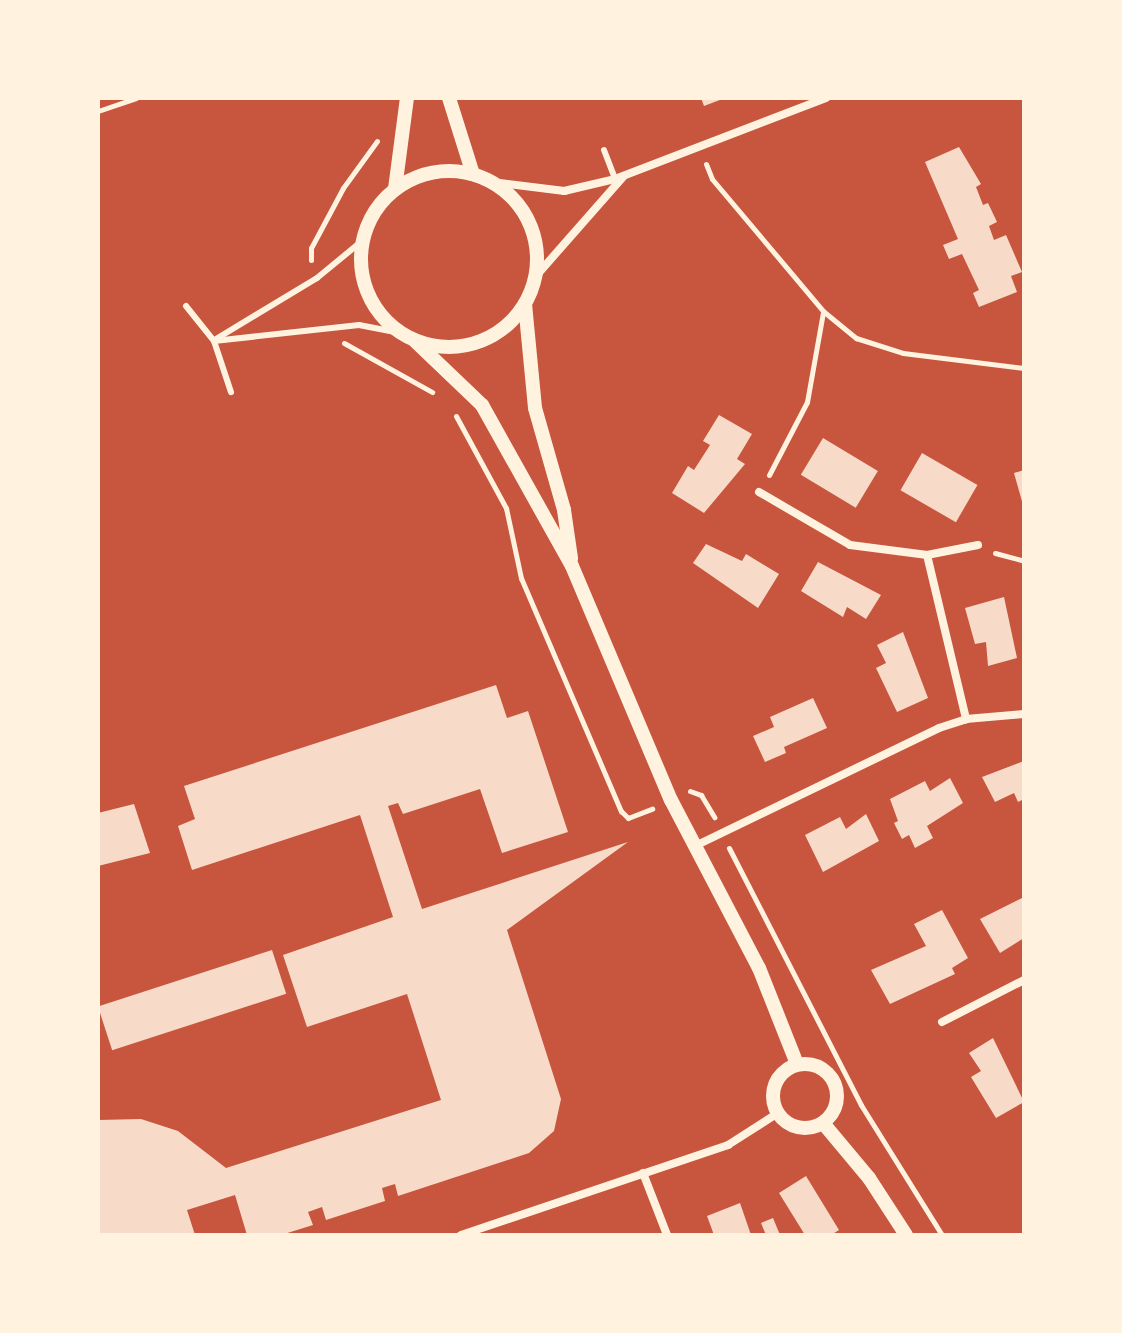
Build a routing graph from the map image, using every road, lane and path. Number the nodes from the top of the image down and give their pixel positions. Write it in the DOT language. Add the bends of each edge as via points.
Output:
graph roads {
  1 [pos="136,98"];
  2 [pos="407,98"];
  3 [pos="449,98"];
  4 [pos="826,98"];
  5 [pos="98,111"];
  6 [pos="380,129"];
  7 [pos="698,143"];
  8 [pos="604,150"];
  9 [pos="473,174"];
  10 [pos="619,178"];
  11 [pos="492,182"];
  12 [pos="395,189"];
  13 [pos="362,241"];
  14 [pos="536,276"];
  15 [pos="317,278"];
  16 [pos="525,304"];
  17 [pos="186,306"];
  18 [pos="823,311"];
  19 [pos="337,327"];
  20 [pos="400,333"];
  21 [pos="214,341"];
  22 [pos="415,341"];
  23 [pos="1024,368"];
  24 [pos="231,392"];
  25 [pos="443,400"];
  26 [pos="451,409"];
  27 [pos="759,492"];
  28 [pos="978,545"];
  29 [pos="927,555"];
  30 [pos="1024,561"];
  31 [pos="572,566"];
  32 [pos="1024,714"];
  33 [pos="966,719"];
  34 [pos="690,791"];
  35 [pos="656,807"];
  36 [pos="722,833"];
  37 [pos="695,846"];
  38 [pos="1023,983"];
  39 [pos="942,1022"];
  40 [pos="797,1064"];
  41 [pos="778,1113"];
  42 [pos="823,1123"];
  43 [pos="643,1173"];
  44 [pos="461,1235"];
  45 [pos="667,1235"];
  46 [pos="906,1235"];
  47 [pos="942,1235"];
  1 -- 5 [label="path"];
  2 -- 12 [label="street"];
  3 -- 9 [label="street"];
  4 -- 7 [label="street"];
  6 -- 15 [label="path" via="369,157 343,188 311,248"];
  7 -- 10 [label="street"];
  7 -- 18 [label="path" via="712,179"];
  8 -- 10 [label="lane"];
  9 -- 11 [label="street"];
  9 -- 12 [label="street" via="419,175"];
  10 -- 11 [label="street" via="564,191"];
  10 -- 14 [label="street"];
  11 -- 14 [label="street" via="514,199 529,222"];
  12 -- 13 [label="street" via="369,221"];
  13 -- 15 [label="lane"];
  13 -- 20 [label="street" via="367,292"];
  14 -- 16 [label="street"];
  15 -- 21 [label="lane"];
  16 -- 22 [label="street" via="499,331 464,346"];
  16 -- 31 [label="street" via="535,408 564,510"];
  17 -- 21 [label="lane"];
  18 -- 23 [label="path" via="856,338 881,348"];
  18 -- 27 [label="path" via="807,402"];
  19 -- 20 [label="lane" via="359,325"];
  19 -- 21 [label="lane"];
  19 -- 25 [label="path" via="346,347"];
  20 -- 22 [label="street"];
  21 -- 24 [label="lane"];
  22 -- 31 [label="street" via="482,405"];
  26 -- 35 [label="path" via="506,508 521,578 621,811 628,818"];
  27 -- 29 [label="street" via="850,545"];
  28 -- 29 [label="street"];
  28 -- 30 [label="path"];
  29 -- 33 [label="street"];
  31 -- 37 [label="street" via="624,695"];
  32 -- 33 [label="street"];
  33 -- 36 [label="street" via="908,740"];
  34 -- 36 [label="path" via="701,795"];
  36 -- 37 [label="street"];
  36 -- 47 [label="path" via="861,1105"];
  37 -- 40 [label="street" via="759,968"];
  38 -- 39 [label="street"];
  40 -- 41 [label="street" via="773,1087"];
  40 -- 42 [label="street" via="817,1065 836,1088 835,1108"];
  41 -- 42 [label="street" via="801,1128"];
  41 -- 43 [label="street" via="728,1145"];
  42 -- 46 [label="street" via="869,1178"];
  43 -- 44 [label="street"];
  43 -- 45 [label="street"];
}
